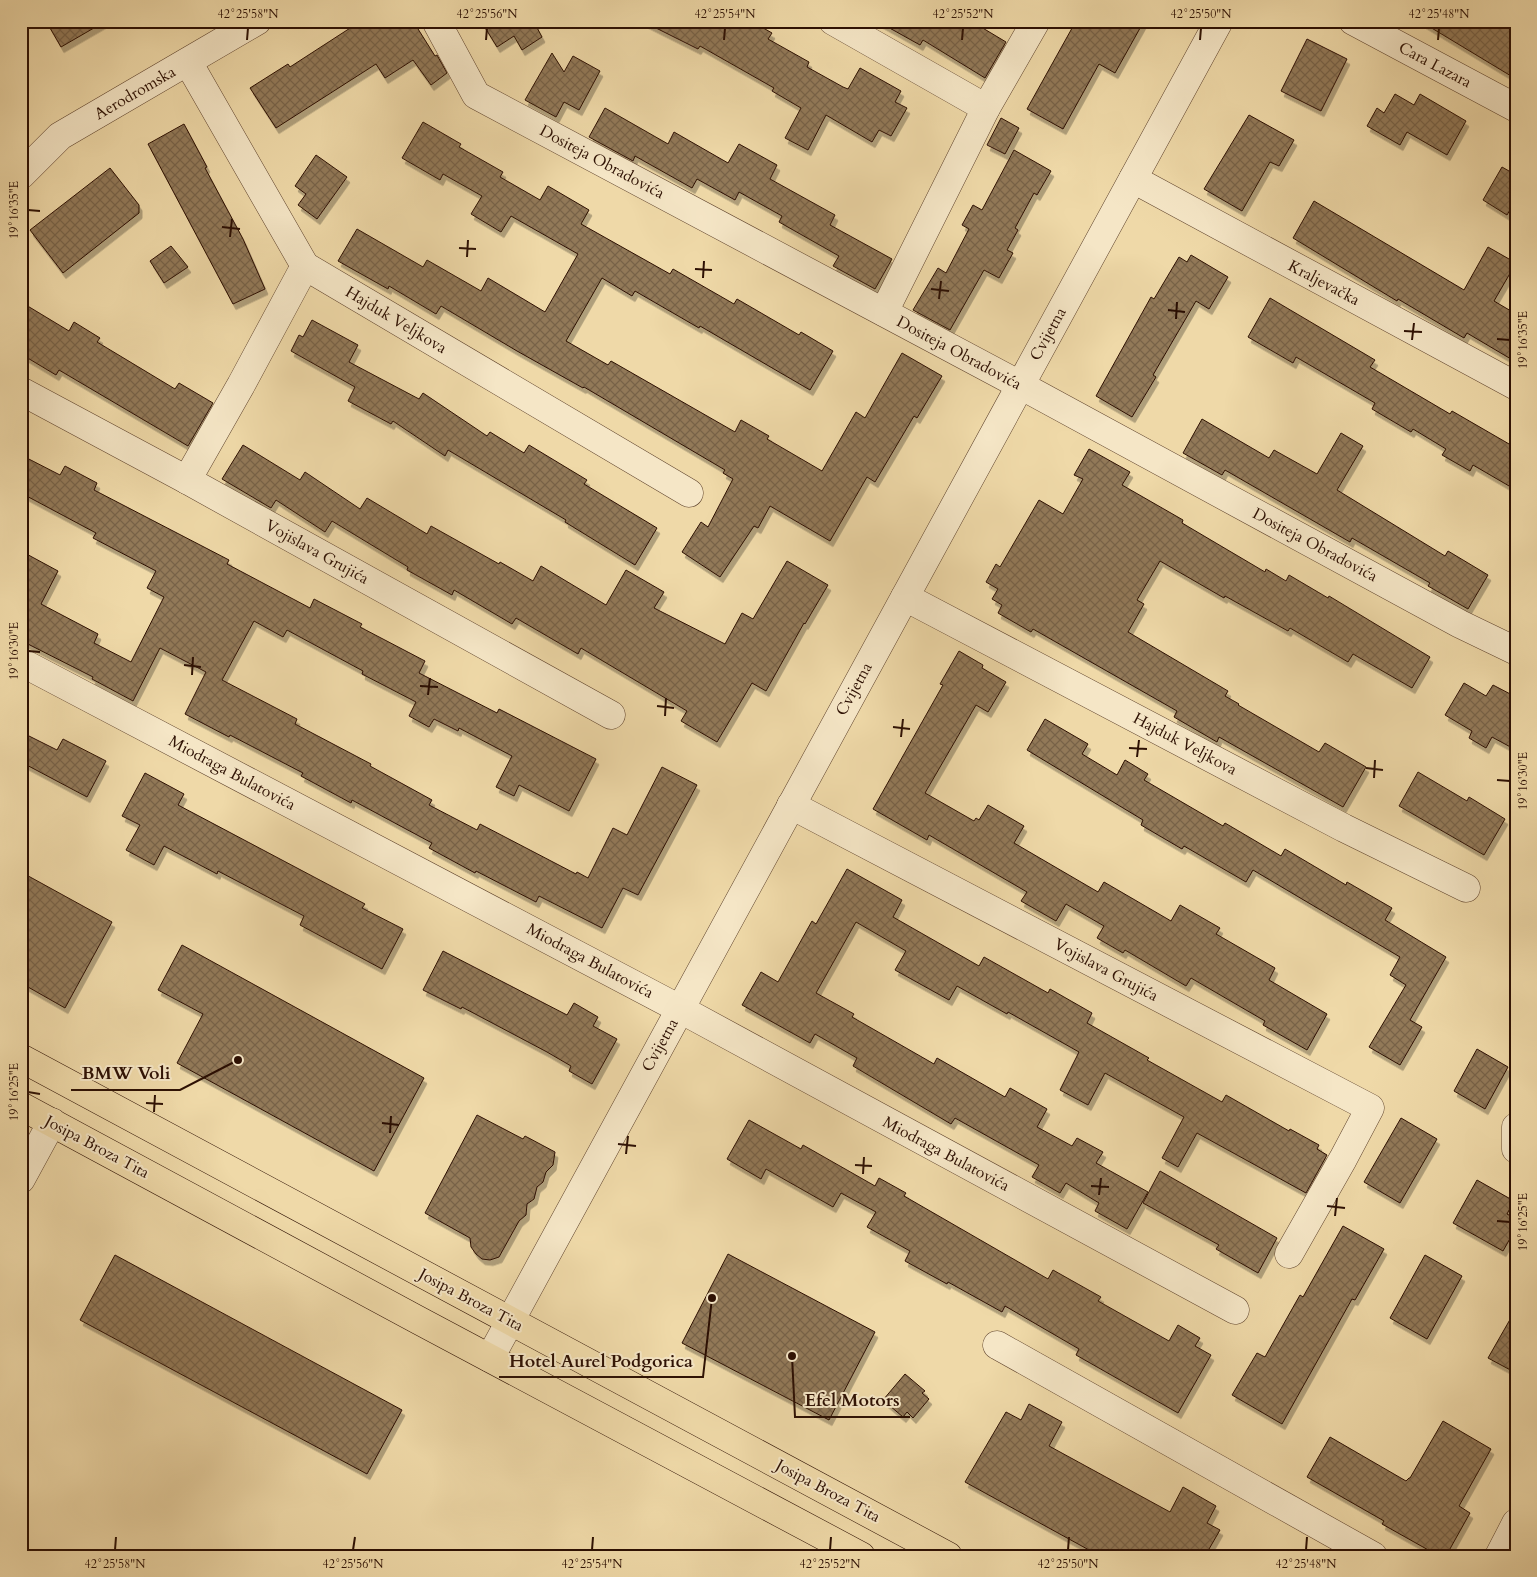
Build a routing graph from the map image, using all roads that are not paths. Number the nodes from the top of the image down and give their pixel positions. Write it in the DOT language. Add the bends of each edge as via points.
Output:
graph roads {
  1 [pos="257,21"];
  2 [pos="436,21"];
  3 [pos="833,21"];
  4 [pos="1036,21"];
  5 [pos="1219,21"];
  6 [pos="1353,21"];
  7 [pos="188,62"];
  8 [pos="986,108"];
  9 [pos="1516,108"];
  10 [pos="21,175"];
  11 [pos="1133,179"];
  12 [pos="305,266"];
  13 [pos="884,312"];
  14 [pos="1020,385"];
  15 [pos="1516,386"];
  16 [pos="21,391"];
  17 [pos="187,480"];
  18 [pos="689,493"];
  19 [pos="905,597"];
  20 [pos="1516,651"];
  21 [pos="21,662"];
  22 [pos="611,714"];
  23 [pos="791,806"];
  24 [pos="1466,888"];
  25 [pos="680,1008"];
  26 [pos="21,1058"];
  27 [pos="21,1106"];
  28 [pos="52,1122"];
  29 [pos="1516,1127"];
  30 [pos="1516,1149"];
  31 [pos="21,1179"];
  32 [pos="1289,1254"];
  33 [pos="1235,1310"];
  34 [pos="510,1320"];
  35 [pos="997,1345"];
  36 [pos="490,1358"];
  37 [pos="1516,1523"];
  38 [pos="861,1556"];
  39 [pos="948,1556"];
  40 [pos="1373,1556"];
  41 [pos="1499,1556"];
  1 -- 7 [label="street, Aerodromska"];
  2 -- 13 [label="street, Dositeja Obradovića" via="476,95"];
  3 -- 8 [label="street"];
  4 -- 8 [label="street"];
  5 -- 11 [label="street, Cvijetna"];
  6 -- 9 [label="street, Cara Lazara"];
  7 -- 10 [label="street, Aerodromska" via="60,136"];
  7 -- 12 [label="street, Hajduk Veljkova"];
  8 -- 13 [label="street"];
  11 -- 14 [label="street, Cvijetna"];
  11 -- 15 [label="street, Kraljevačka"];
  12 -- 17 [label="street"];
  12 -- 18 [label="street, Hajduk Veljkova"];
  13 -- 14 [label="street, Dositeja Obradovića"];
  14 -- 19 [label="street, Cvijetna"];
  14 -- 20 [label="street, Dositeja Obradovića" via="1460,624"];
  16 -- 17 [label="street, Vojislava Grujića"];
  17 -- 22 [label="street, Vojislava Grujića"];
  19 -- 23 [label="street, Cvijetna"];
  19 -- 24 [label="street, Hajduk Veljkova" via="1344,828"];
  21 -- 25 [label="street, Miodraga Bulatovića"];
  23 -- 25 [label="street, Cvijetna"];
  23 -- 32 [label="street, Vojislava Grujića" via="1370,1108"];
  25 -- 33 [label="street, Miodraga Bulatovića"];
  25 -- 34 [label="street, Cvijetna"];
  26 -- 34 [label="main road, Josipa Broza Tita"];
  27 -- 28 [label="main road, Josipa Broza Tita"];
  28 -- 31 [label="street"];
  28 -- 36 [label="main road, Josipa Broza Tita"];
  29 -- 30 [label="street"];
  34 -- 36 [label="street, Cvijetna"];
  34 -- 39 [label="main road, Josipa Broza Tita"];
  35 -- 40 [label="street"];
  36 -- 38 [label="main road, Josipa Broza Tita"];
  37 -- 41 [label="street"];
}
